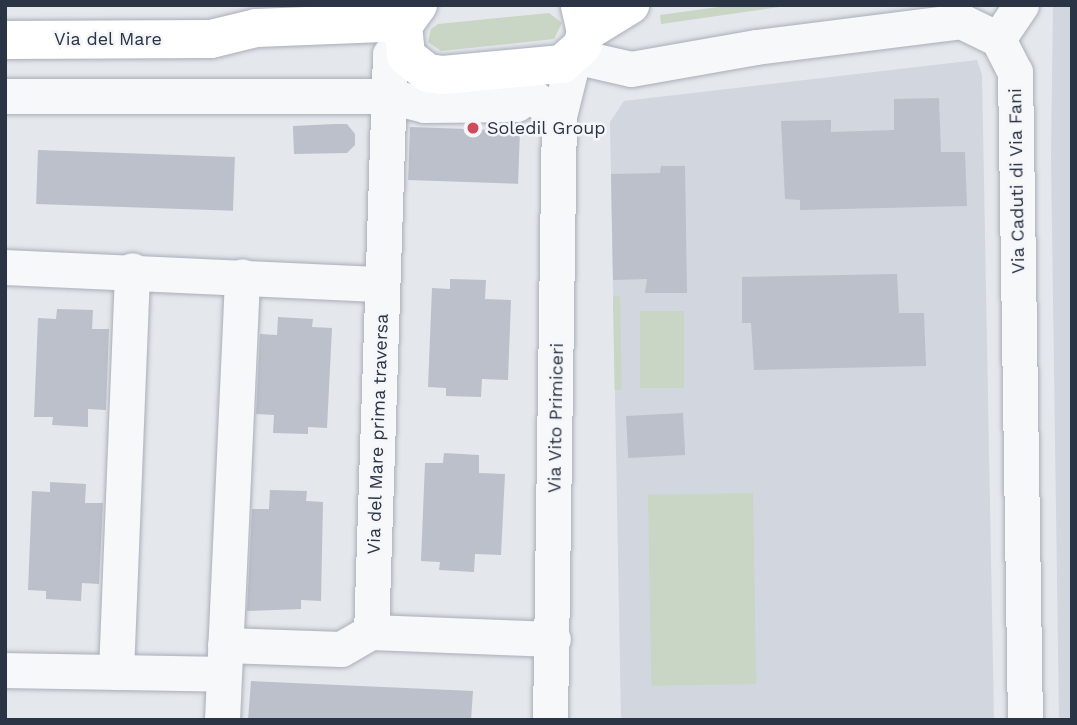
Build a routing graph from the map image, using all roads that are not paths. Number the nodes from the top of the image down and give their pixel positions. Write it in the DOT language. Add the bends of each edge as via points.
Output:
graph roads {
  1 [pos="630,5"];
  2 [pos="1021,5"];
  3 [pos="414,9"];
  4 [pos="580,31"];
  5 [pos="211,39"];
  6 [pos="998,39"];
  7 [pos="5,40"];
  8 [pos="398,55"];
  9 [pos="525,81"];
  10 [pos="5,96"];
  11 [pos="389,96"];
  12 [pos="559,116"];
  13 [pos="5,267"];
  14 [pos="132,270"];
  15 [pos="242,276"];
  16 [pos="382,284"];
  17 [pos="371,632"];
  18 [pos="553,639"];
  19 [pos="225,660"];
  20 [pos="5,670"];
  21 [pos="116,672"];
  22 [pos="222,720"];
  23 [pos="550,720"];
  24 [pos="1025,720"];
  1 -- 4 [label="main road"];
  2 -- 6 [label="street"];
  3 -- 5 [label="main road, Via del Mare" via="383,23 256,28"];
  3 -- 8 [label="main road, Via del Mare" via="403,26"];
  4 -- 6 [label="street" via="631,69 756,47 961,21"];
  4 -- 9 [label="main road" via="562,64"];
  4 -- 12 [label="street, Via Vito Primiceri"];
  5 -- 7 [label="main road, Via del Mare"];
  5 -- 8 [label="main road, Via del Mare" via="254,52"];
  6 -- 24 [label="street, Via Caduti di Via Fani" via="1015,72"];
  8 -- 9 [label="main road" via="428,73"];
  8 -- 11 [label="street, Via del Mare prima traversa"];
  9 -- 11 [label="street" via="516,104 437,105"];
  9 -- 12 [label="street"];
  10 -- 11 [label="street"];
  11 -- 16 [label="street, Via del Mare prima traversa"];
  12 -- 18 [label="street, Via Vito Primiceri"];
  13 -- 14 [label="street"];
  14 -- 15 [label="street"];
  14 -- 21 [label="street"];
  15 -- 16 [label="street"];
  15 -- 19 [label="street"];
  16 -- 17 [label="street, Via del Mare prima traversa"];
  17 -- 18 [label="street"];
  17 -- 19 [label="street" via="341,649"];
  18 -- 23 [label="street, Via Vito Primiceri"];
  19 -- 21 [label="street"];
  19 -- 22 [label="street"];
  20 -- 21 [label="street"];
}
